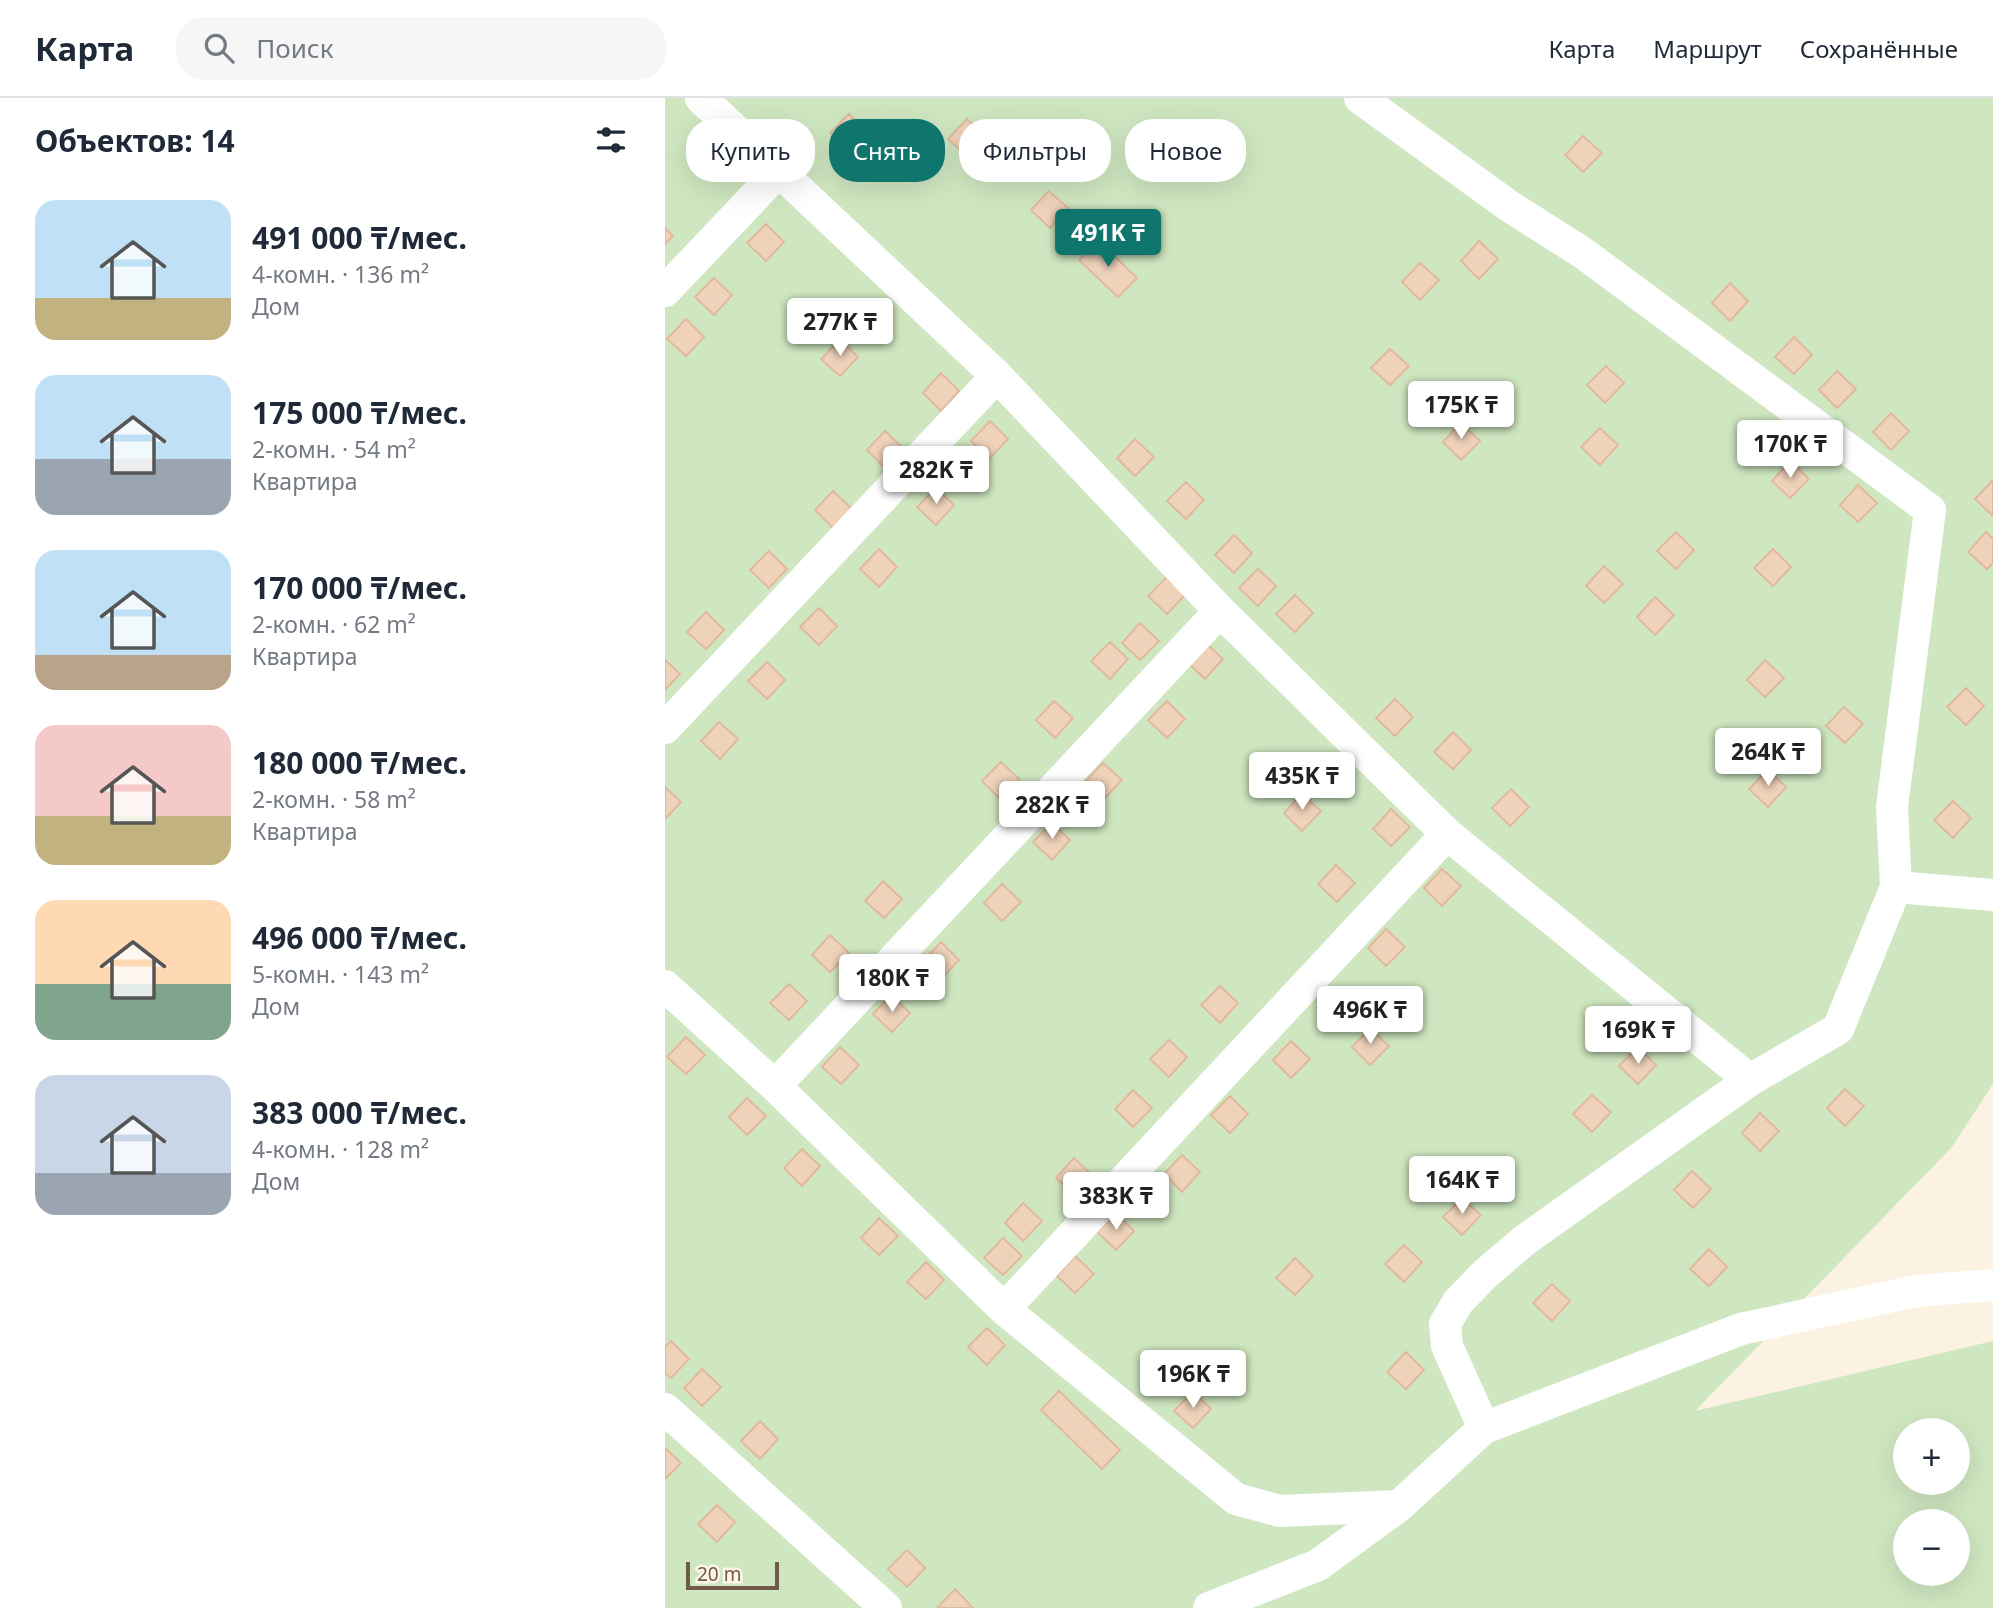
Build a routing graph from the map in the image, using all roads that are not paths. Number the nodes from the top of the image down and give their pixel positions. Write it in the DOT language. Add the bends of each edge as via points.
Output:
graph roads {
  1 [pos="701,98"];
  2 [pos="1360,98"];
  3 [pos="723,119"];
  4 [pos="768,182"];
  5 [pos="789,182"];
  6 [pos="665,290"];
  7 [pos="997,376"];
  8 [pos="1220,611"];
  9 [pos="665,728"];
  10 [pos="1447,834"];
  11 [pos="1896,887"];
  12 [pos="1993,895"];
  13 [pos="665,986"];
  14 [pos="1751,1080"];
  15 [pos="775,1086"];
  16 [pos="1993,1285"];
  17 [pos="1004,1309"];
  18 [pos="665,1409"];
  19 [pos="1484,1429"];
  20 [pos="1399,1506"];
  21 [pos="885,1608"];
  22 [pos="1209,1608"];
  1 -- 3 [label="street"];
  2 -- 11 [label="street" via="1509,206 1583,253 1930,510 1892,807"];
  4 -- 6 [label="street"];
  5 -- 7 [label="street"];
  7 -- 8 [label="street"];
  7 -- 9 [label="street"];
  8 -- 10 [label="street"];
  8 -- 15 [label="street"];
  10 -- 14 [label="street"];
  10 -- 17 [label="street"];
  11 -- 12 [label="street"];
  11 -- 14 [label="street" via="1838,1030"];
  13 -- 15 [label="street"];
  14 -- 19 [label="street" via="1525,1240 1458,1302 1445,1324 1447,1346"];
  15 -- 17 [label="street"];
  16 -- 19 [label="street" via="1916,1291 1741,1329"];
  17 -- 20 [label="street" via="1236,1499 1280,1511"];
  18 -- 21 [label="street"];
  19 -- 20 [label="street"];
  20 -- 22 [label="street" via="1318,1565"];
}
